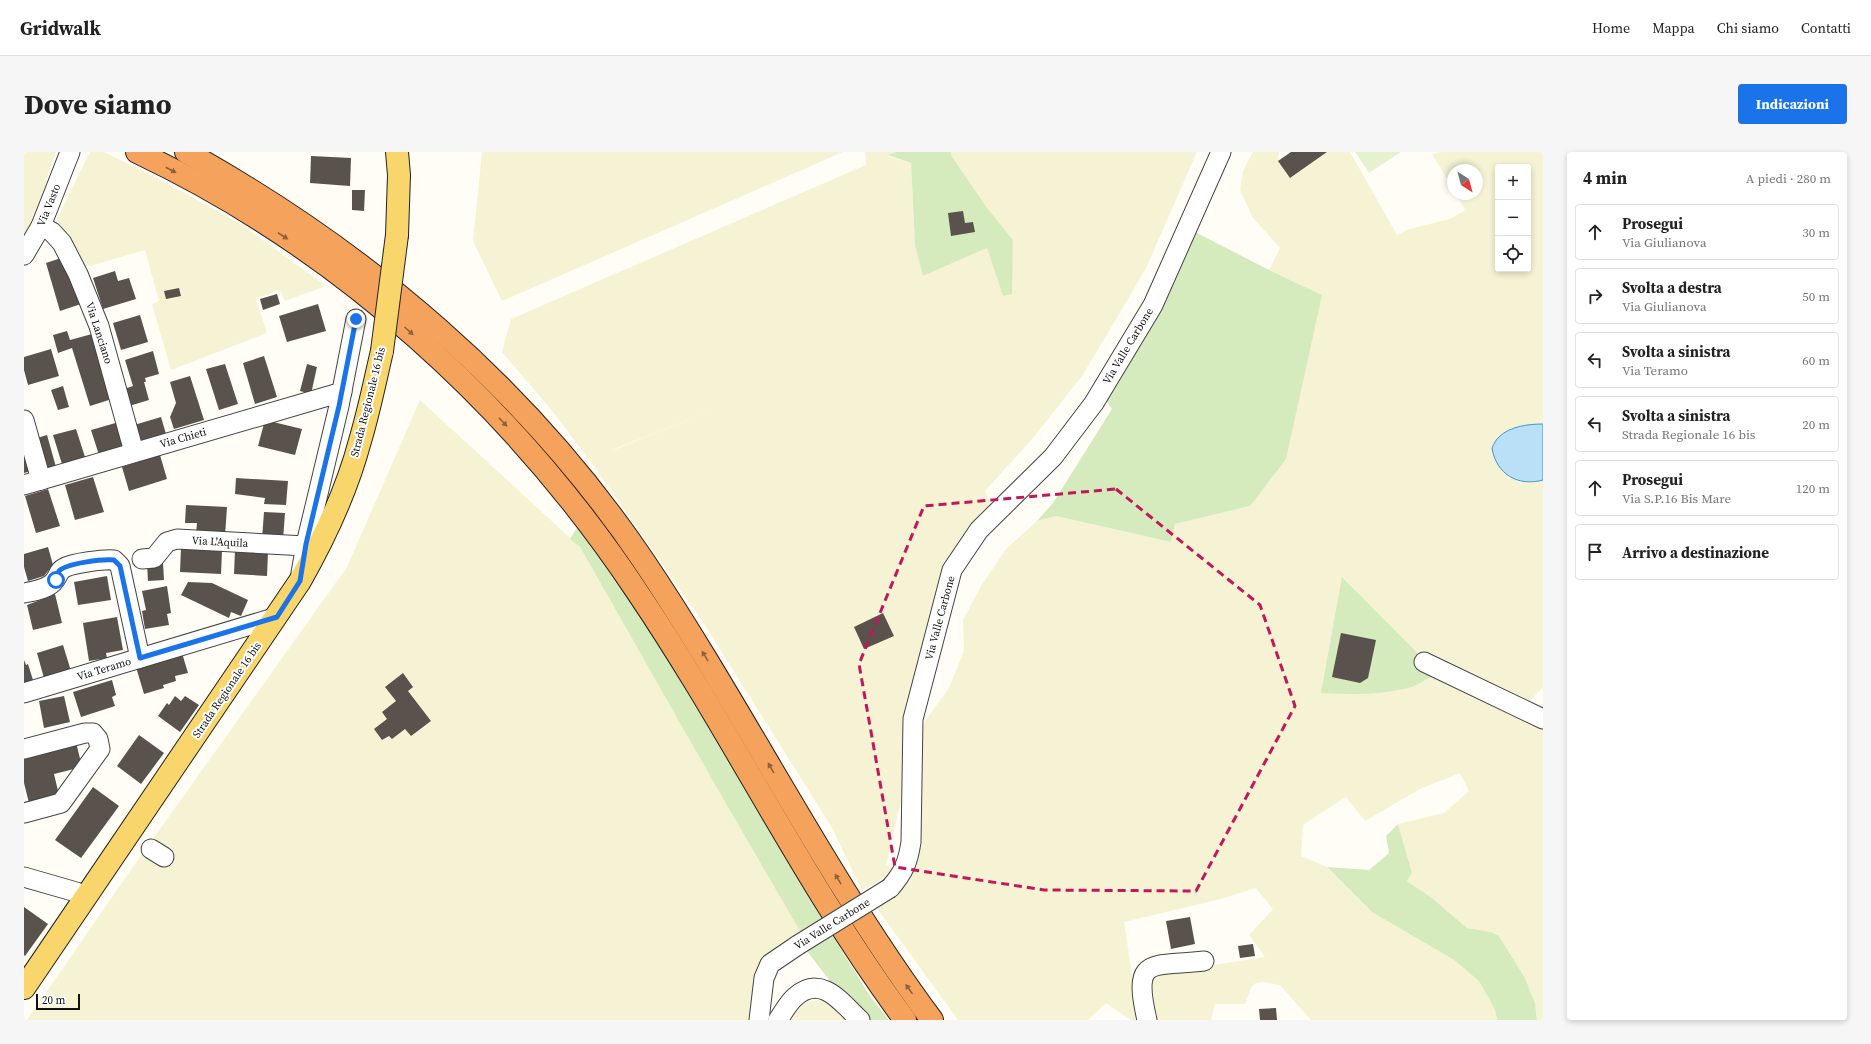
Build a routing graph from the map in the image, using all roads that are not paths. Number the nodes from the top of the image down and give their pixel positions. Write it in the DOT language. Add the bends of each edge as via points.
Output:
graph roads {
  1 [pos="137,152"];
  2 [pos="186,152"];
  3 [pos="397,152"];
  4 [pos="1221,152"];
  5 [pos="70,153"];
  6 [pos="41,226"];
  7 [pos="24,255"];
  8 [pos="356,319"];
  9 [pos="342,392"];
  10 [pos="24,420"];
  11 [pos="134,452"];
  12 [pos="32,482"];
  13 [pos="324,534"];
  14 [pos="306,546"];
  15 [pos="142,559"];
  16 [pos="300,581"];
  17 [pos="24,593"];
  18 [pos="278,615"];
  19 [pos="140,658"];
  20 [pos="1424,662"];
  21 [pos="24,693"];
  22 [pos="1543,720"];
  23 [pos="24,749"];
  24 [pos="24,813"];
  25 [pos="24,877"];
  26 [pos="86,897"];
  27 [pos="1204,961"];
  28 [pos="24,988"];
  29 [pos="759,1020"];
  30 [pos="778,1020"];
  31 [pos="860,1020"];
  32 [pos="905,1020"];
  33 [pos="932,1020"];
  34 [pos="1147,1020"];
  1 -- 32 [label="highway, one-way" via="246,212 326,266 399,322 517,436 573,503 640,595 850,942"];
  33 -- 2 [label="highway, one-way" via="870,932 672,605 620,529 571,465 505,392 396,292 304,223"];
  3 -- 13 [label="main road, Strada Regionale 16 bis, bridge" via="397,235 382,352 360,442 336,511"];
  4 -- 29 [label="street, Via Valle Carbone, bridge" via="1153,304 1094,403 1053,457 979,530 952,570 913,719 911,842 902,874 890,888 770,964 764,978"];
  5 -- 6 [label="street, Via Vasto"];
  6 -- 7 [label="street, Via Vasto"];
  6 -- 11 [label="street, Via Lanciano" via="52,232 62,243 78,274 99,326"];
  8 -- 9 [label="street"];
  9 -- 11 [label="street, Via Chieti"];
  9 -- 14 [label="street"];
  10 -- 12 [label="street"];
  11 -- 12 [label="street, Via Chieti"];
  13 -- 16 [label="main road, Strada Regionale 16 bis"];
  13 -- 18 [label="street" via="323,561 305,593"];
  14 -- 15 [label="street, Via L'Aquila" via="177,539 167,542 154,558"];
  14 -- 16 [label="street"];
  16 -- 18 [label="main road, Strada Regionale 16 bis"];
  17 -- 19 [label="street" via="49,586 56,580 58,572 66,566 114,560 120,566"];
  18 -- 19 [label="street, Via Teramo"];
  18 -- 26 [label="main road, Strada Regionale 16 bis"];
  19 -- 21 [label="street, Via Teramo"];
  20 -- 22 [label="street"];
  23 -- 24 [label="street" via="93,733 98,739 100,749 61,803"];
  25 -- 26 [label="street"];
  26 -- 28 [label="main road, Strada Regionale 16 bis"];
  27 -- 34 [label="street" via="1174,965 1156,964 1147,969 1141,979 1141,997"];
  30 -- 31 [label="street" via="795,997 811,988 824,989 836,996"];
}
